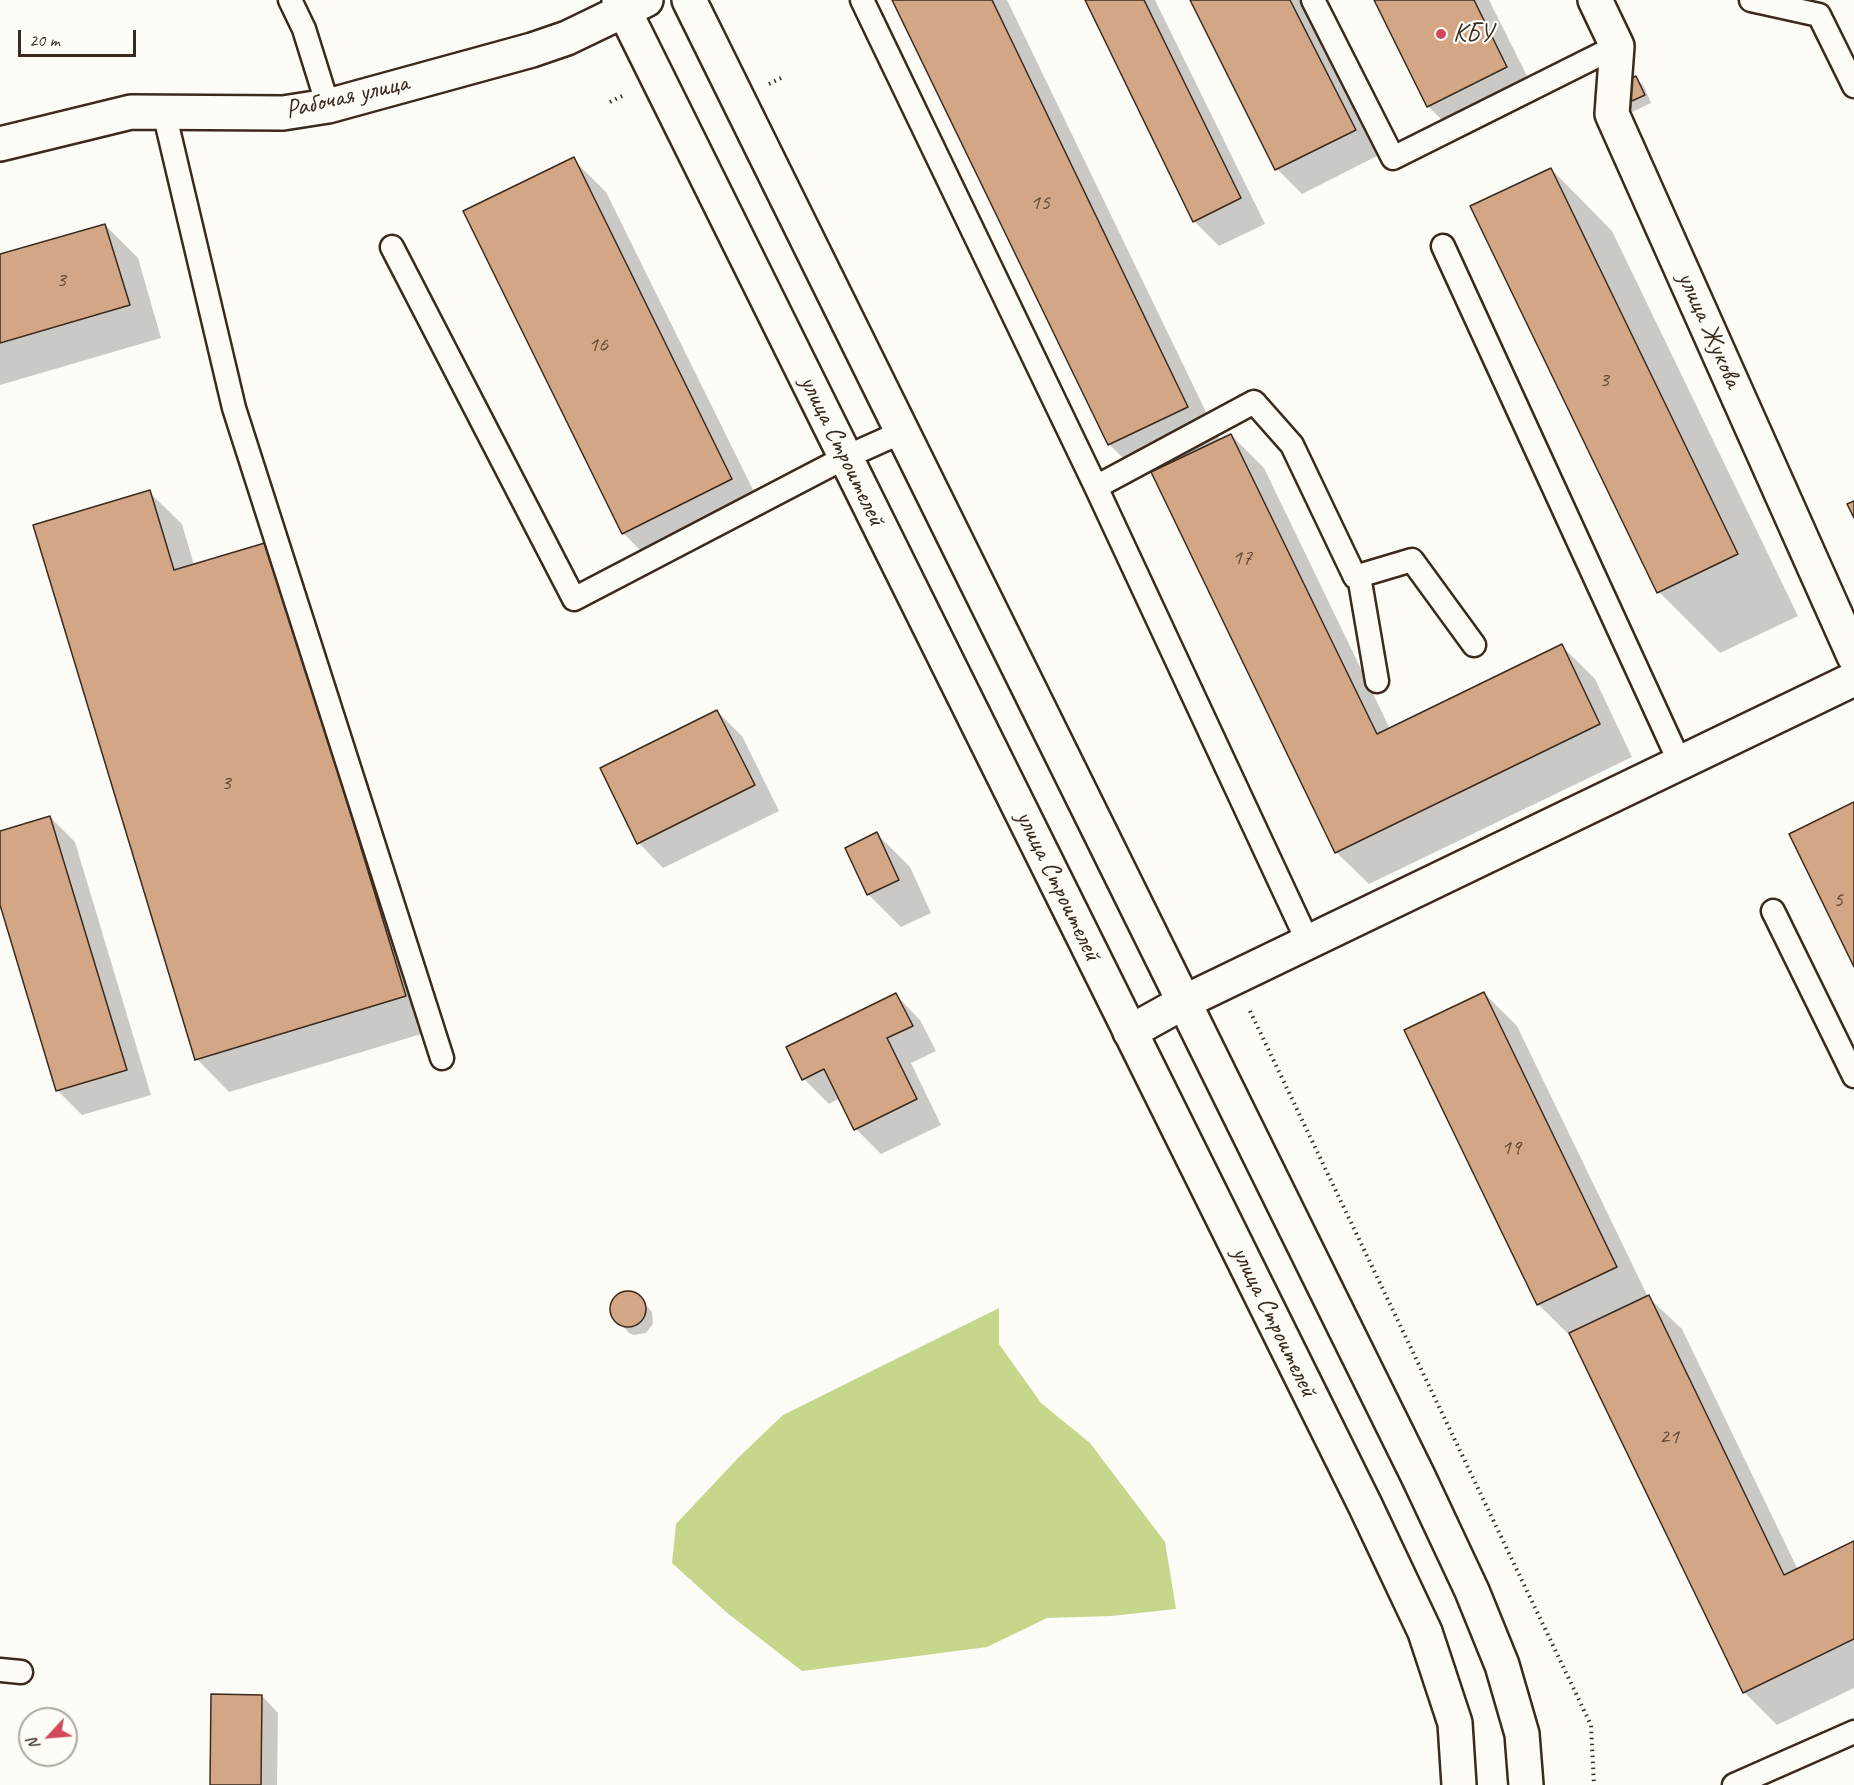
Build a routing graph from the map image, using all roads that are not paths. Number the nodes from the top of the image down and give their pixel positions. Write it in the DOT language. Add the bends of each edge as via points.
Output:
graph roads {
  1 [pos="290,0"];
  2 [pos="689,0"];
  3 [pos="862,0"];
  4 [pos="1313,0"];
  5 [pos="1595,0"];
  6 [pos="1751,0"];
  7 [pos="630,3"];
  8 [pos="1617,46"];
  9 [pos="1854,86"];
  10 [pos="328,106"];
  11 [pos="164,112"];
  12 [pos="0,144"];
  13 [pos="1443,246"];
  14 [pos="392,247"];
  15 [pos="902,432"];
  16 [pos="846,458"];
  17 [pos="1096,487"];
  18 [pos="1359,576"];
  19 [pos="1474,645"];
  20 [pos="1854,656"];
  21 [pos="1854,679"];
  22 [pos="1377,681"];
  23 [pos="1680,763"];
  24 [pos="1773,911"];
  25 [pos="1308,942"];
  26 [pos="1184,1002"];
  27 [pos="1130,1032"];
  28 [pos="442,1058"];
  29 [pos="1854,1076"];
  30 [pos="1854,1732"];
  31 [pos="1459,1785"];
  32 [pos="1526,1785"];
  33 [pos="1734,1785"];
  1 -- 10 [label="lane" via="304,29"];
  2 -- 15 [label="street"];
  3 -- 17 [label="lane"];
  4 -- 8 [label="lane" via="1394,158"];
  5 -- 8 [label="street, улица Жукова"];
  6 -- 9 [label="lane" via="1819,15"];
  7 -- 10 [label="street, Рабочая улица" via="567,38 532,50"];
  7 -- 16 [label="street, улица Строителей"];
  8 -- 20 [label="street, улица Жукова" via="1612,114"];
  10 -- 11 [label="street, Рабочая улица" via="283,113"];
  11 -- 12 [label="street, Рабочая улица" via="131,112"];
  11 -- 28 [label="lane" via="234,408"];
  13 -- 23 [label="lane"];
  14 -- 16 [label="lane" via="574,599"];
  15 -- 16 [label="lane"];
  15 -- 26 [label="street"];
  16 -- 27 [label="street, улица Строителей"];
  17 -- 18 [label="lane" via="1254,402 1292,445 1355,577"];
  17 -- 25 [label="lane"];
  18 -- 19 [label="lane" via="1412,560"];
  18 -- 22 [label="lane"];
  21 -- 23 [label="street"];
  23 -- 25 [label="street"];
  24 -- 29 [label="lane"];
  25 -- 26 [label="street"];
  26 -- 27 [label="street"];
  26 -- 32 [label="street" via="1472,1591 1502,1665 1522,1734"];
  27 -- 31 [label="street, улица Строителей" via="1425,1632 1455,1723"];
  30 -- 33 [label="lane"];
}
